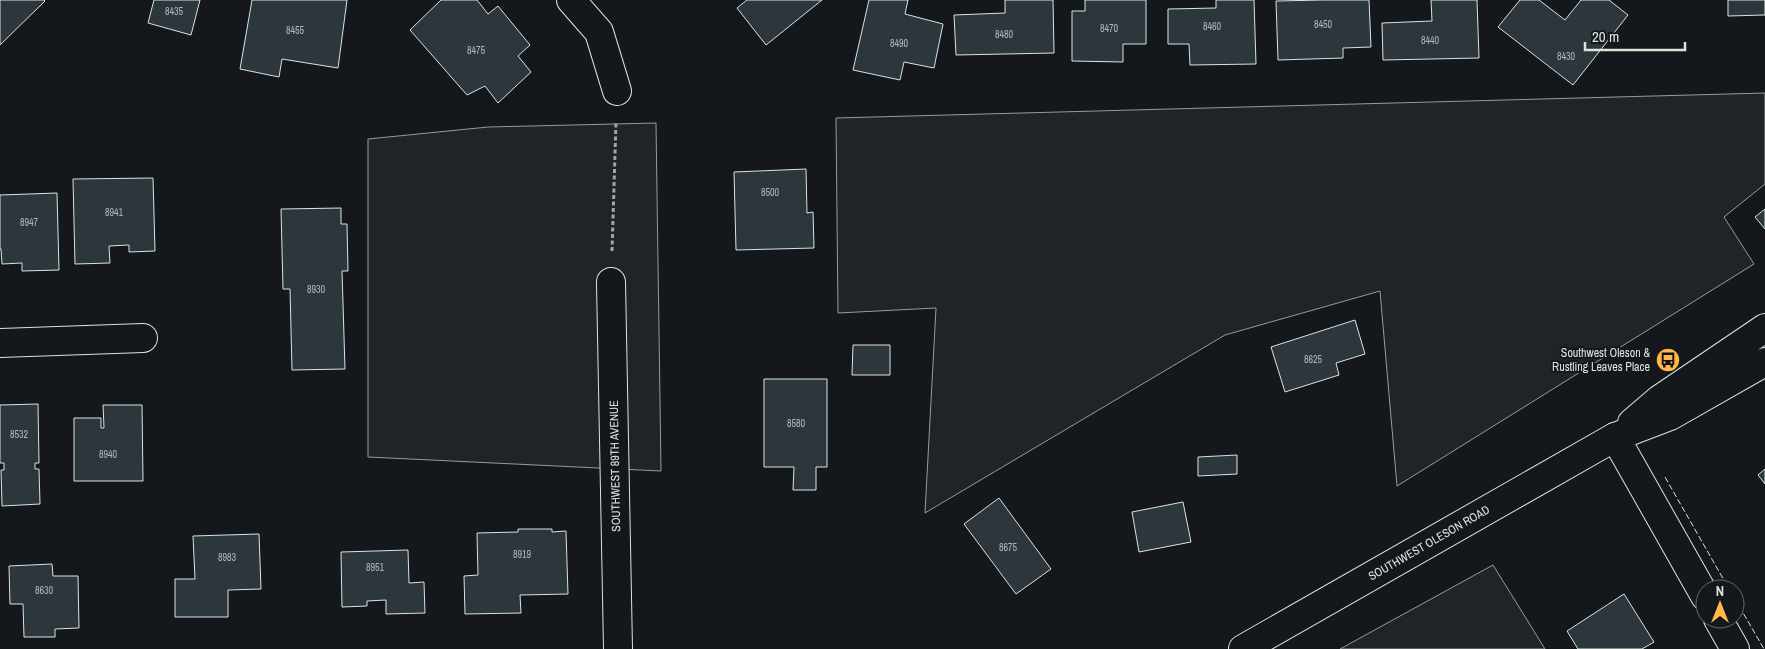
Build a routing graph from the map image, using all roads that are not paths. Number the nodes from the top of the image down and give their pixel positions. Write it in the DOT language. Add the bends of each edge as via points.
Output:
graph roads {
  1 [pos="572,0"];
  2 [pos="616,92"];
  3 [pos="612,282"];
  4 [pos="1765,328"];
  5 [pos="143,338"];
  6 [pos="0,343"];
  7 [pos="1765,362"];
  8 [pos="1615,437"];
  9 [pos="1695,579"];
  10 [pos="1724,629"];
  11 [pos="618,649"];
  12 [pos="1243,649"];
  13 [pos="1735,649"];
  1 -- 2 [label="street" via="599,32"];
  3 -- 11 [label="street, SOUTHWEST 89TH AVENUE"];
  4 -- 8 [label="street, SOUTHWEST OLESON ROAD" via="1660,399"];
  5 -- 6 [label="street"];
  7 -- 8 [label="street, SOUTHWEST OLESON ROAD" via="1670,416"];
  8 -- 9 [label="street"];
  8 -- 12 [label="street, SOUTHWEST OLESON ROAD"];
  10 -- 13 [label="street"];
}
